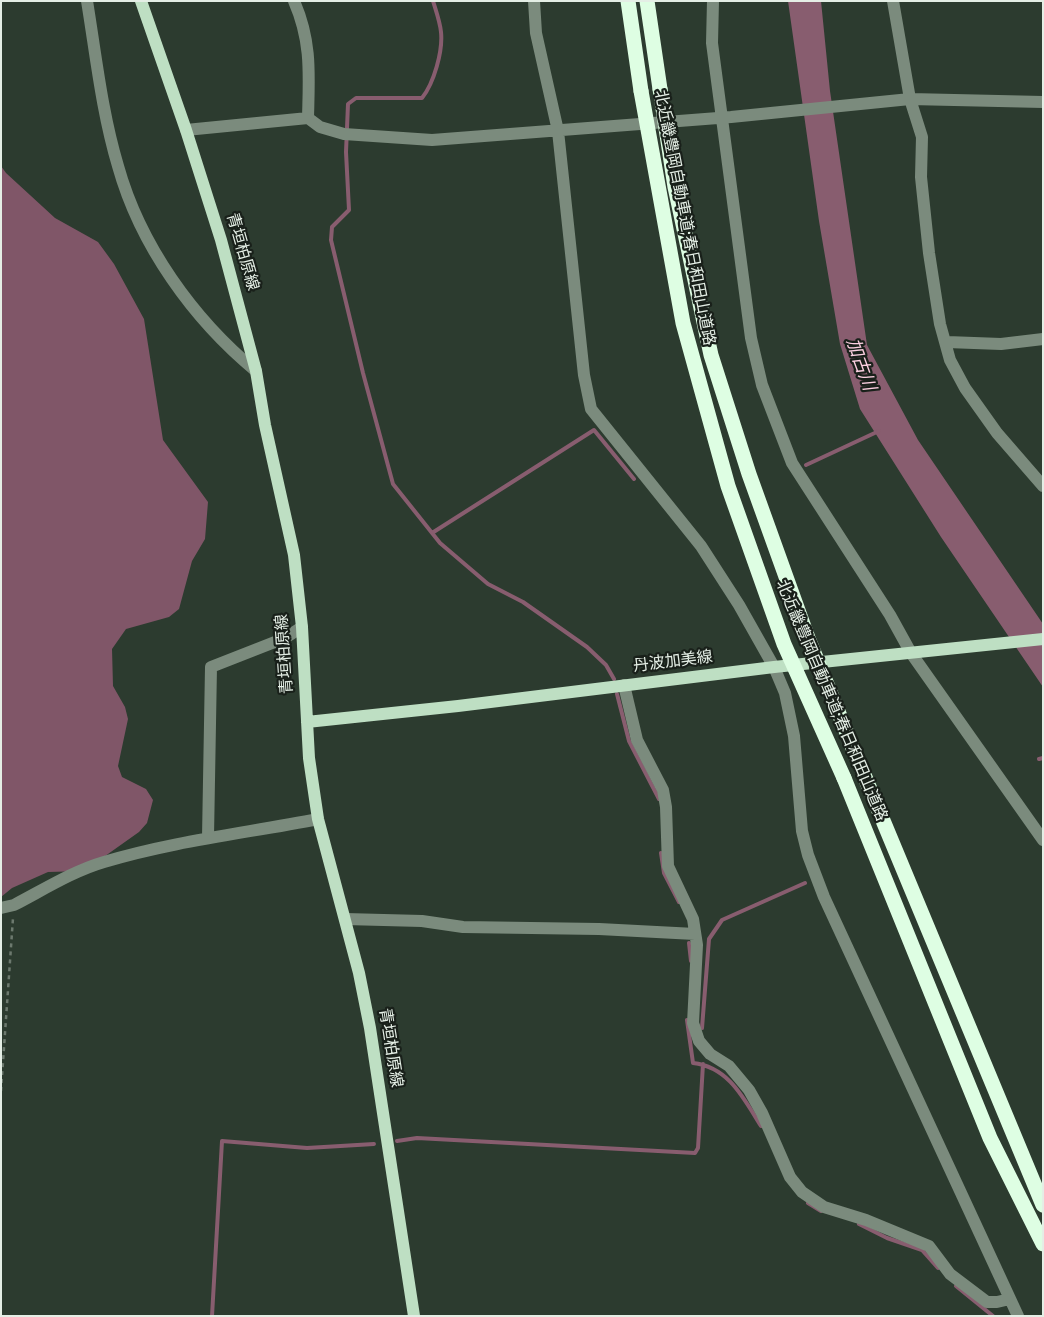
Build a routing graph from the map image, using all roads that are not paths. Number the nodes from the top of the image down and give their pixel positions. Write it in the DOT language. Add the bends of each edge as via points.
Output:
graph roads {
  1 [pos="86,1"];
  2 [pos="141,1"];
  3 [pos="294,1"];
  4 [pos="534,1"];
  5 [pos="628,1"];
  6 [pos="647,1"];
  7 [pos="713,1"];
  8 [pos="893,1"];
  9 [pos="910,99"];
  10 [pos="1043,102"];
  11 [pos="308,118"];
  12 [pos="727,118"];
  13 [pos="186,130"];
  14 [pos="558,131"];
  15 [pos="1043,339"];
  16 [pos="946,342"];
  17 [pos="256,371"];
  18 [pos="1043,486"];
  19 [pos="302,627"];
  20 [pos="1043,639"];
  21 [pos="917,652"];
  22 [pos="774,667"];
  23 [pos="624,685"];
  24 [pos="307,722"];
  25 [pos="318,819"];
  26 [pos="208,837"];
  27 [pos="1043,840"];
  28 [pos="8,906"];
  29 [pos="346,920"];
  30 [pos="695,934"];
  31 [pos="1043,1206"];
  32 [pos="1043,1244"];
  33 [pos="1010,1299"];
  34 [pos="414,1316"];
  35 [pos="1018,1316"];
  1 -- 17 [label="street" via="118,166 142,228 161,263 208,326"];
  2 -- 13 [label="main road, 青垣柏原線"];
  3 -- 11 [label="street" via="307,39 310,61"];
  4 -- 14 [label="street" via="536,33"];
  5 -- 32 [label="highway, 北近畿豊岡自動車道;春日和田山道路, bridge" via="683,323 728,486 784,644 844,778 990,1138"];
  6 -- 31 [label="highway, 北近畿豊岡自動車道;春日和田山道路, bridge" via="675,187 711,355 749,474 798,610 862,770"];
  7 -- 12 [label="street" via="712,43"];
  8 -- 9 [label="street"];
  9 -- 10 [label="street"];
  9 -- 12 [label="street"];
  9 -- 16 [label="street" via="922,137 921,177 940,324"];
  11 -- 13 [label="street"];
  11 -- 14 [label="street" via="320,128 344,134 432,140"];
  12 -- 14 [label="street"];
  12 -- 21 [label="street" via="751,338 762,385 792,463"];
  13 -- 17 [label="main road, 青垣柏原線" via="222,240"];
  14 -- 22 [label="street" via="584,375 591,409 701,546 740,604"];
  15 -- 16 [label="street" via="1001,344"];
  16 -- 18 [label="street" via="950,360 965,388"];
  17 -- 19 [label="main road, 青垣柏原線" via="294,555"];
  19 -- 24 [label="main road, 青垣柏原線"];
  19 -- 26 [label="street" via="285,638 211,667"];
  20 -- 21 [label="main road, 丹波加美線"];
  21 -- 22 [label="main road, 丹波加美線"];
  21 -- 27 [label="street"];
  22 -- 23 [label="main road, 丹波加美線"];
  22 -- 33 [label="street" via="786,693 794,736 802,831 808,855 824,897"];
  23 -- 24 [label="main road, 丹波加美線"];
  23 -- 30 [label="street" via="637,740 662,790 666,807 668,866 693,919"];
  24 -- 25 [label="main road, 青垣柏原線"];
  25 -- 26 [label="street"];
  25 -- 29 [label="main road, 青垣柏原線"];
  26 -- 28 [label="street" via="102,862"];
  29 -- 30 [label="street"];
  29 -- 34 [label="main road, 青垣柏原線" via="370,1028"];
  30 -- 33 [label="street" via="693,1023 699,1041 710,1054 729,1066 749,1090 790,1177 802,1192 824,1207 929,1246 950,1274 988,1302"];
  33 -- 35 [label="street"];
}
